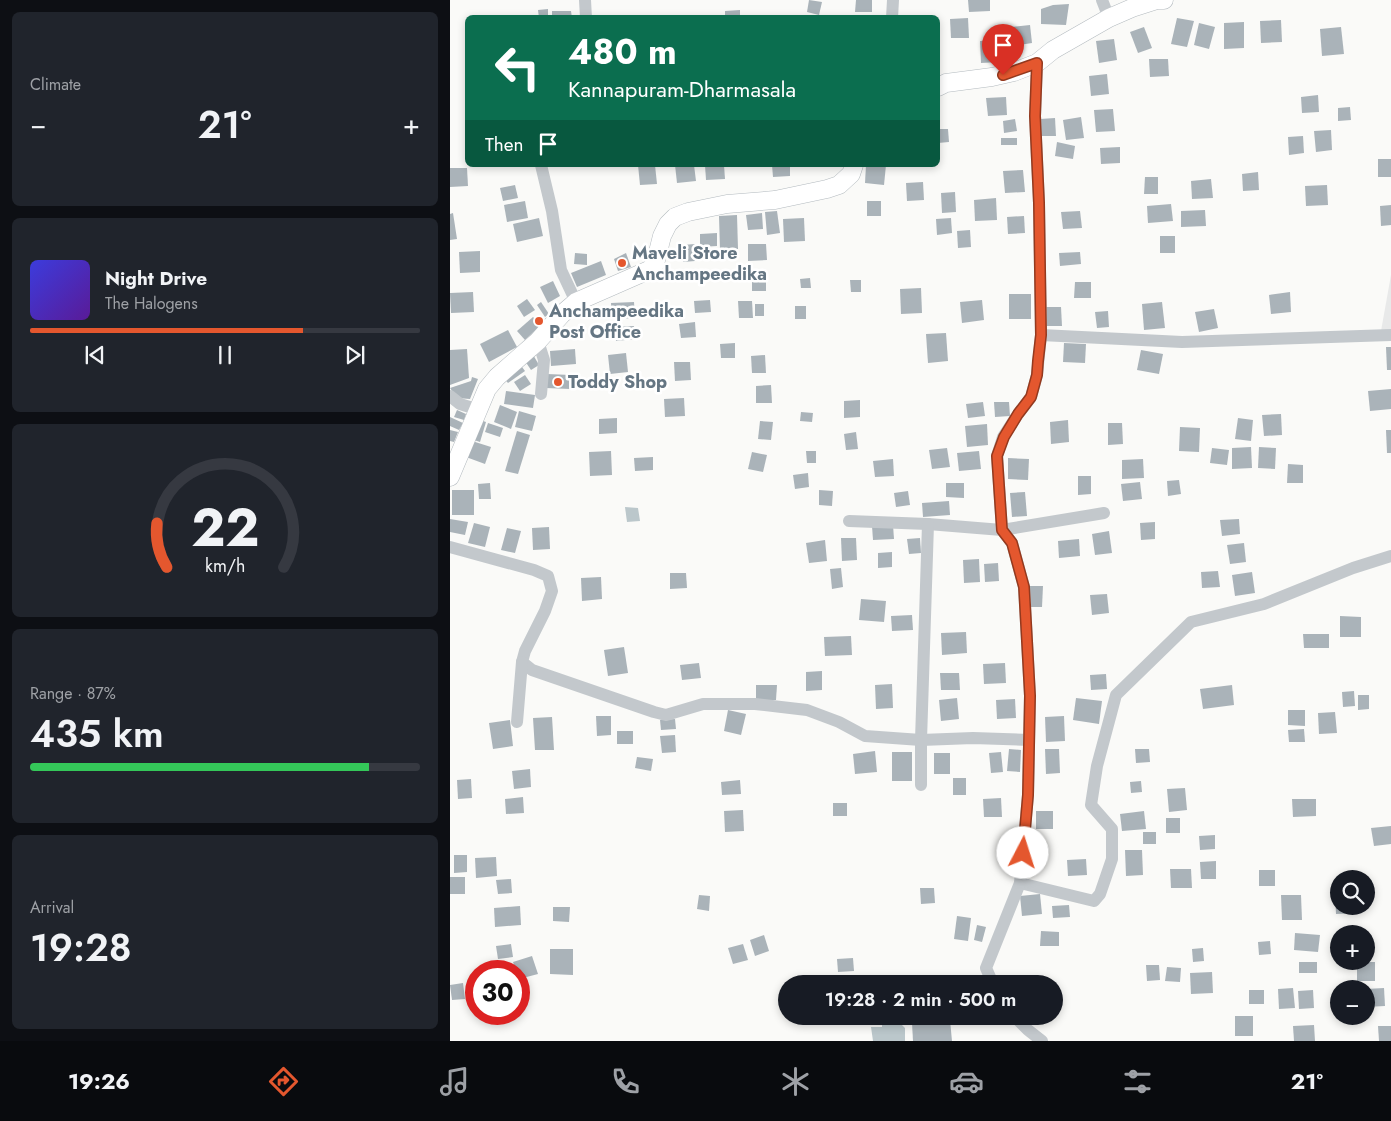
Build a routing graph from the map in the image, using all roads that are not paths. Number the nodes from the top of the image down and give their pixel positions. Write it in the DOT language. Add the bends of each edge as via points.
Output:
graph roads {
  1 [pos="585,0"];
  2 [pos="893,0"];
  3 [pos="1102,0"];
  4 [pos="1164,0"];
  5 [pos="586,15"];
  6 [pos="892,15"];
  7 [pos="1109,18"];
  8 [pos="1037,63"];
  9 [pos="940,86"];
  10 [pos="541,167"];
  11 [pos="853,167"];
  12 [pos="576,302"];
  13 [pos="1041,335"];
  14 [pos="1391,335"];
  15 [pos="538,341"];
  16 [pos="541,394"];
  17 [pos="450,396"];
  18 [pos="479,410"];
  19 [pos="450,477"];
  20 [pos="1104,512"];
  21 [pos="849,520"];
  22 [pos="928,524"];
  23 [pos="1002,530"];
  24 [pos="450,547"];
  25 [pos="1391,556"];
  26 [pos="522,662"];
  27 [pos="517,722"];
  28 [pos="921,740"];
  29 [pos="1029,740"];
  30 [pos="921,785"];
  31 [pos="1020,884"];
  32 [pos="989,975"];
  33 [pos="1023,1025"];
  34 [pos="1042,1041"];
  1 -- 5 [label="street"];
  2 -- 6 [label="street"];
  3 -- 7 [label="street"];
  4 -- 7 [label="main road"];
  7 -- 8 [label="main road" via="1053,50"];
  8 -- 9 [label="main road" via="1014,72"];
  8 -- 13 [label="street" via="1035,116"];
  10 -- 12 [label="street" via="561,270"];
  11 -- 12 [label="main road" via="851,174 839,185 827,189 775,200 727,204 675,217 662,236 655,264 649,270"];
  12 -- 15 [label="main road"];
  13 -- 14 [label="street" via="1182,342"];
  13 -- 23 [label="street" via="1031,397 1004,437 997,456"];
  15 -- 16 [label="street" via="544,360"];
  15 -- 18 [label="main road" via="497,377 487,389"];
  17 -- 18 [label="street" via="460,404"];
  18 -- 19 [label="main road"];
  20 -- 23 [label="street"];
  21 -- 22 [label="street"];
  22 -- 23 [label="street"];
  22 -- 28 [label="street"];
  23 -- 29 [label="street" via="1012,543 1024,587"];
  24 -- 26 [label="street" via="548,576 552,591"];
  25 -- 31 [label="street" via="1352,568 1264,604 1191,622 1116,695 1096,766 1092,805 1112,829 1112,859 1100,894 1094,900"];
  26 -- 27 [label="street"];
  26 -- 28 [label="street" via="532,670 666,715 703,704 754,704 807,710 865,736"];
  28 -- 29 [label="street"];
  28 -- 30 [label="street"];
  29 -- 31 [label="street"];
  31 -- 32 [label="street" via="986,968"];
  33 -- 34 [label="street"];
}
